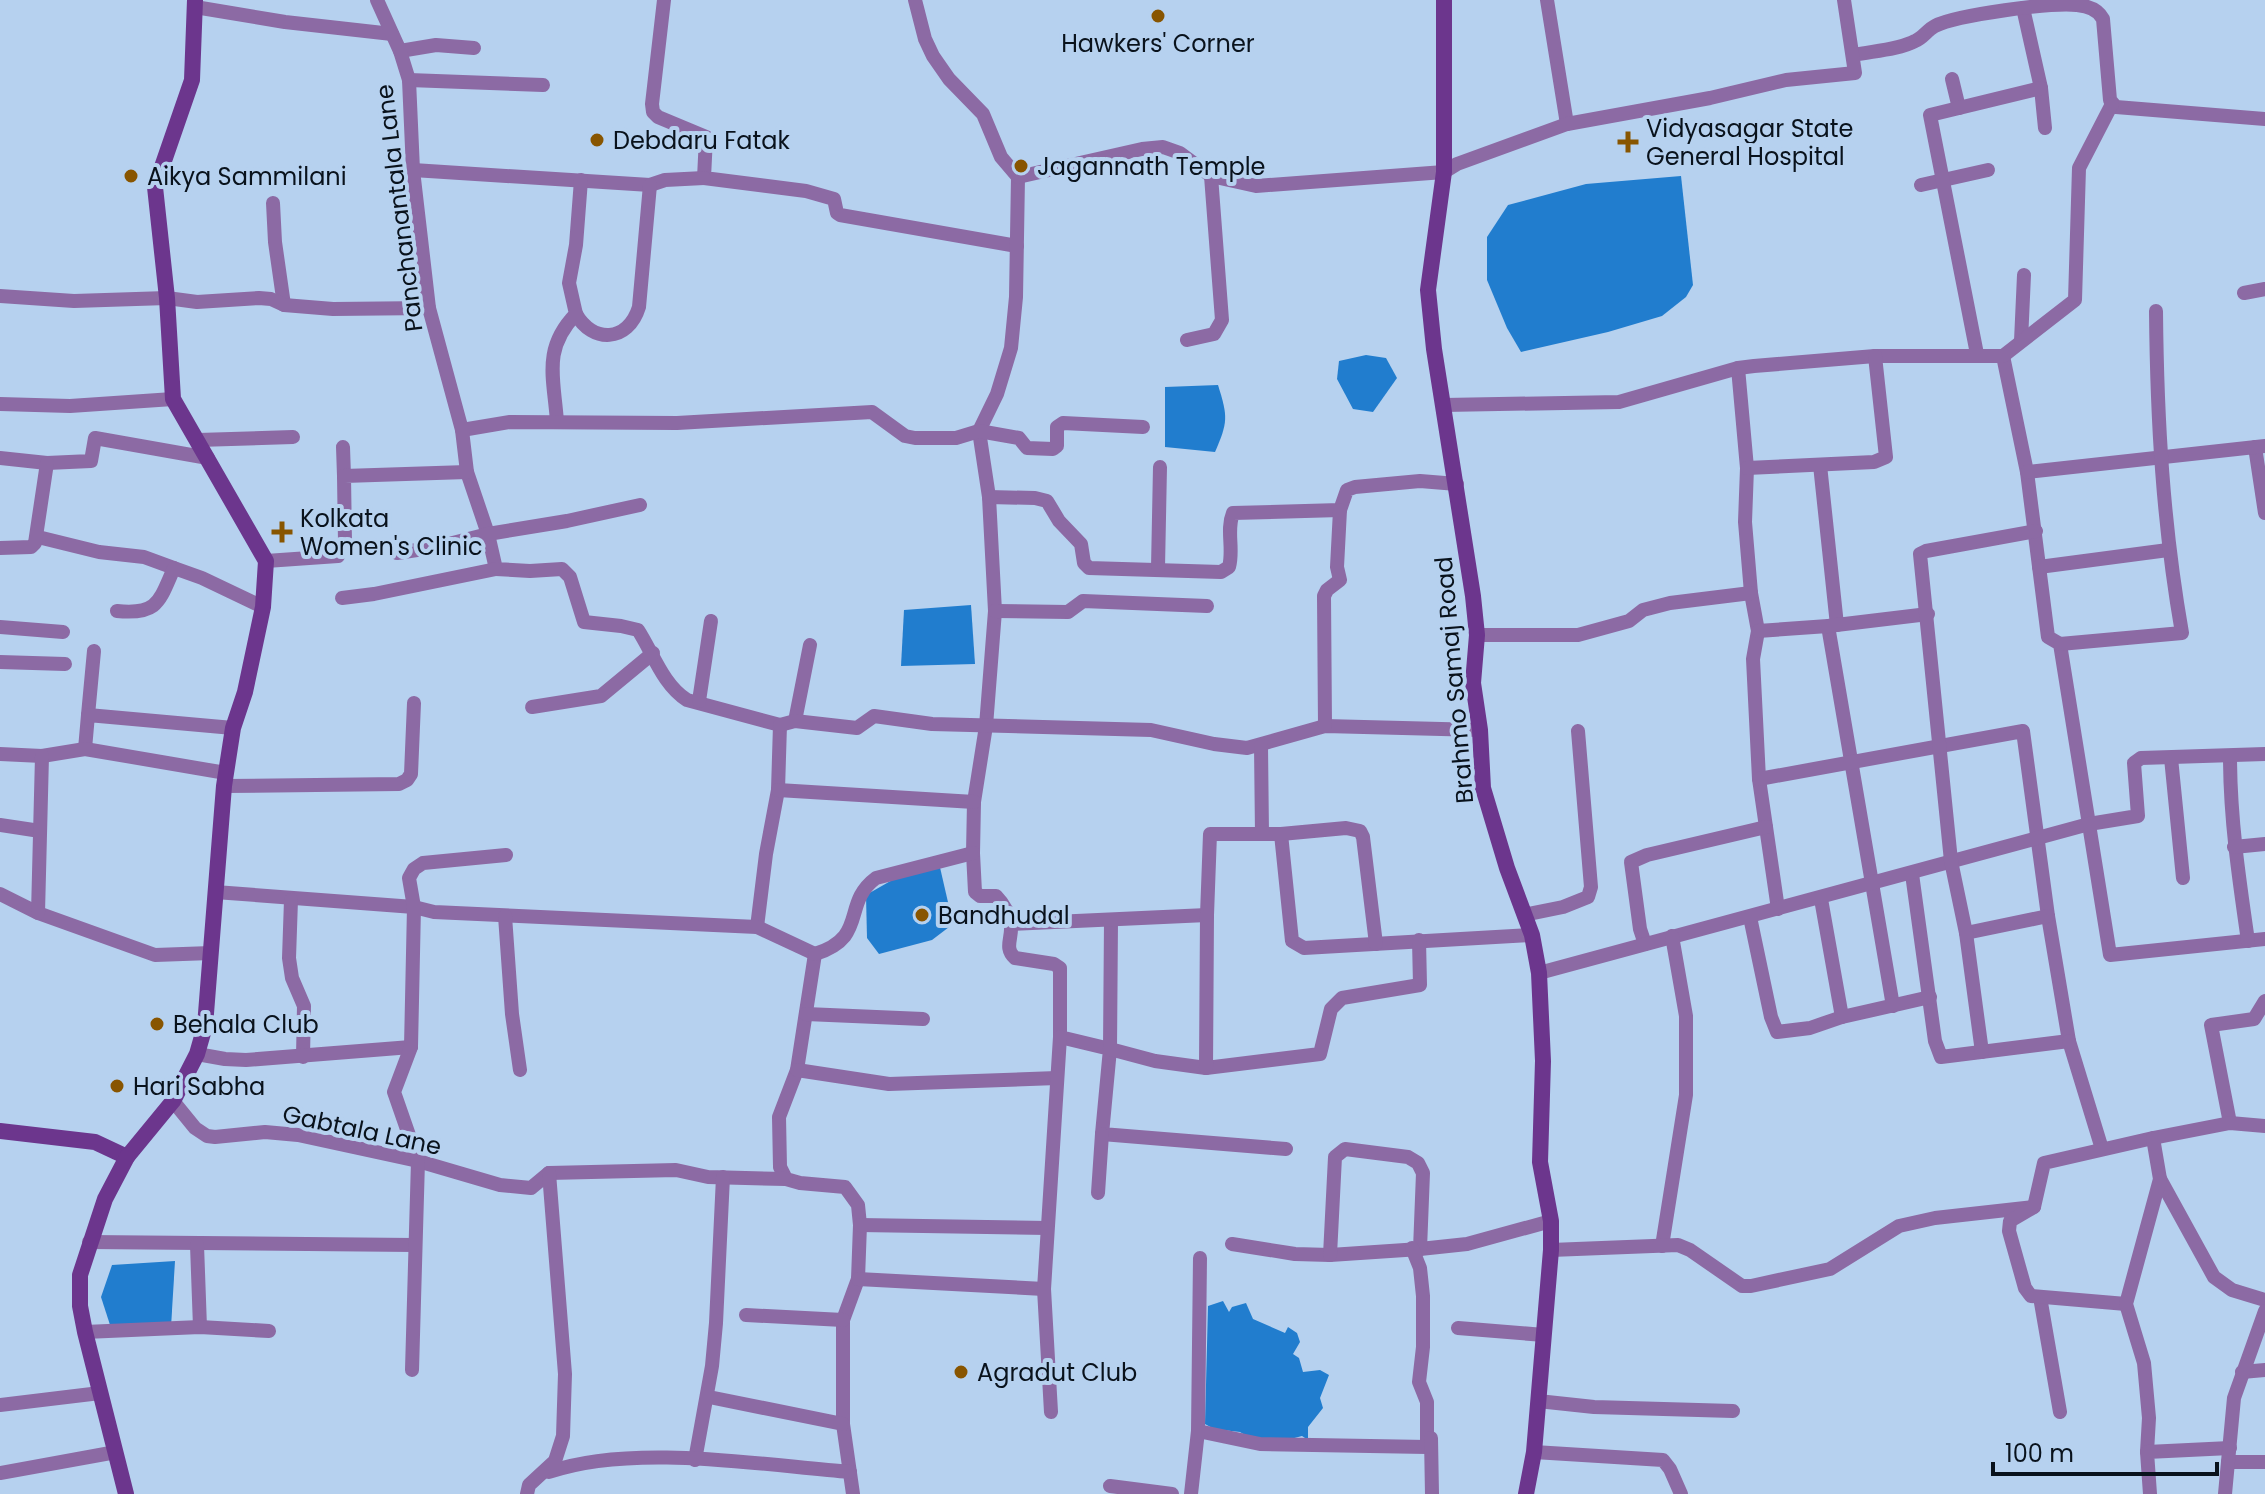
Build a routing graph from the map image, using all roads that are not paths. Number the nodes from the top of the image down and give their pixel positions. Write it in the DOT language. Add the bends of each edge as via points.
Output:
graph roads {
  1 [pos="377,0"];
  2 [pos="664,0"];
  3 [pos="915,0"];
  4 [pos="1444,0"];
  5 [pos="1547,0"];
  6 [pos="1844,0"];
  7 [pos="195,4"];
  8 [pos="2023,8"];
  9 [pos="392,34"];
  10 [pos="474,48"];
  11 [pos="400,51"];
  12 [pos="1854,55"];
  13 [pos="1952,79"];
  14 [pos="409,80"];
  15 [pos="543,85"];
  16 [pos="2041,88"];
  17 [pos="2112,104"];
  18 [pos="1959,108"];
  19 [pos="2265,119"];
  20 [pos="1567,124"];
  21 [pos="2045,128"];
  22 [pos="413,170"];
  23 [pos="1988,170"];
  24 [pos="1444,172"];
  25 [pos="1211,176"];
  26 [pos="1018,177"];
  27 [pos="704,178"];
  28 [pos="581,180"];
  29 [pos="1942,181"];
  30 [pos="650,185"];
  31 [pos="1921,185"];
  32 [pos="273,203"];
  33 [pos="1017,246"];
  34 [pos="2024,275"];
  35 [pos="2265,289"];
  36 [pos="2244,293"];
  37 [pos="0,296"];
  38 [pos="167,298"];
  39 [pos="284,305"];
  40 [pos="429,308"];
  41 [pos="2156,311"];
  42 [pos="576,314"];
  43 [pos="1187,340"];
  44 [pos="2021,341"];
  45 [pos="1977,354"];
  46 [pos="1875,356"];
  47 [pos="2003,356"];
  48 [pos="1738,368"];
  49 [pos="173,399"];
  50 [pos="0,404"];
  51 [pos="1444,405"];
  52 [pos="557,422"];
  53 [pos="1143,427"];
  54 [pos="462,430"];
  55 [pos="979,431"];
  56 [pos="293,437"];
  57 [pos="198,440"];
  58 [pos="2260,446"];
  59 [pos="343,447"];
  60 [pos="2160,457"];
  61 [pos="0,458"];
  62 [pos="208,458"];
  63 [pos="47,463"];
  64 [pos="1820,465"];
  65 [pos="1160,467"];
  66 [pos="1747,468"];
  67 [pos="467,472"];
  68 [pos="2027,472"];
  69 [pos="344,476"];
  70 [pos="1457,484"];
  71 [pos="989,497"];
  72 [pos="640,505"];
  73 [pos="1340,510"];
  74 [pos="2265,513"];
  75 [pos="2036,531"];
  76 [pos="488,534"];
  77 [pos="38,537"];
  78 [pos="0,548"];
  79 [pos="2168,550"];
  80 [pos="397,553"];
  81 [pos="266,561"];
  82 [pos="2039,567"];
  83 [pos="174,568"];
  84 [pos="1158,568"];
  85 [pos="496,569"];
  86 [pos="1751,593"];
  87 [pos="342,598"];
  88 [pos="1207,606"];
  89 [pos="263,607"];
  90 [pos="117,611"];
  91 [pos="995,611"];
  92 [pos="1928,614"];
  93 [pos="711,621"];
  94 [pos="1833,625"];
  95 [pos="0,627"];
  96 [pos="1758,631"];
  97 [pos="63,632"];
  98 [pos="1477,635"];
  99 [pos="2060,644"];
  100 [pos="810,645"];
  101 [pos="94,651"];
  102 [pos="653,653"];
  103 [pos="0,662"];
  104 [pos="65,664"];
  105 [pos="699,701"];
  106 [pos="414,703"];
  107 [pos="532,707"];
  108 [pos="88,715"];
  109 [pos="788,723"];
  110 [pos="986,726"];
  111 [pos="1325,726"];
  112 [pos="233,728"];
  113 [pos="1480,730"];
  114 [pos="1578,731"];
  115 [pos="1261,746"];
  116 [pos="1937,746"];
  117 [pos="85,749"];
  118 [pos="0,754"];
  119 [pos="2265,754"];
  120 [pos="42,756"];
  121 [pos="2230,756"];
  122 [pos="2171,758"];
  123 [pos="1850,761"];
  124 [pos="225,779"];
  125 [pos="1759,779"];
  126 [pos="778,790"];
  127 [pos="974,802"];
  128 [pos="2089,824"];
  129 [pos="0,825"];
  130 [pos="1766,827"];
  131 [pos="40,831"];
  132 [pos="1262,834"];
  133 [pos="1281,834"];
  134 [pos="2039,840"];
  135 [pos="2265,844"];
  136 [pos="2234,847"];
  137 [pos="973,853"];
  138 [pos="506,855"];
  139 [pos="1951,861"];
  140 [pos="1912,874"];
  141 [pos="2183,878"];
  142 [pos="1872,884"];
  143 [pos="215,892"];
  144 [pos="0,894"];
  145 [pos="1821,899"];
  146 [pos="291,900"];
  147 [pos="414,907"];
  148 [pos="1778,909"];
  149 [pos="38,913"];
  150 [pos="1207,915"];
  151 [pos="1524,915"];
  152 [pos="505,916"];
  153 [pos="2048,916"];
  154 [pos="1750,917"];
  155 [pos="1111,921"];
  156 [pos="1012,924"];
  157 [pos="757,927"];
  158 [pos="1966,933"];
  159 [pos="1532,935"];
  160 [pos="1672,936"];
  161 [pos="2265,939"];
  162 [pos="1419,940"];
  163 [pos="2248,941"];
  164 [pos="1376,944"];
  165 [pos="1645,944"];
  166 [pos="211,953"];
  167 [pos="815,954"];
  168 [pos="1539,973"];
  169 [pos="1930,997"];
  170 [pos="2265,1001"];
  171 [pos="1893,1006"];
  172 [pos="806,1014"];
  173 [pos="1842,1017"];
  174 [pos="923,1019"];
  175 [pos="1060,1037"];
  176 [pos="2069,1041"];
  177 [pos="411,1047"];
  178 [pos="1110,1049"];
  179 [pos="1982,1052"];
  180 [pos="197,1054"];
  181 [pos="303,1057"];
  182 [pos="1206,1068"];
  183 [pos="520,1070"];
  184 [pos="797,1070"];
  185 [pos="1057,1078"];
  186 [pos="173,1101"];
  187 [pos="2230,1123"];
  188 [pos="2265,1126"];
  189 [pos="0,1131"];
  190 [pos="1102,1134"];
  191 [pos="2153,1138"];
  192 [pos="1286,1149"];
  193 [pos="2102,1149"];
  194 [pos="127,1157"];
  195 [pos="418,1161"];
  196 [pos="549,1173"];
  197 [pos="723,1177"];
  198 [pos="786,1179"];
  199 [pos="2160,1179"];
  200 [pos="1098,1193"];
  201 [pos="2034,1207"];
  202 [pos="1551,1221"];
  203 [pos="860,1225"];
  204 [pos="1047,1228"];
  205 [pos="89,1242"];
  206 [pos="1232,1244"];
  207 [pos="197,1245"];
  208 [pos="414,1245"];
  209 [pos="1662,1246"];
  210 [pos="1416,1249"];
  211 [pos="1551,1250"];
  212 [pos="1330,1255"];
  213 [pos="1200,1258"];
  214 [pos="858,1279"];
  215 [pos="1044,1289"];
  216 [pos="2040,1297"];
  217 [pos="2265,1300"];
  218 [pos="2126,1304"];
  219 [pos="2265,1311"];
  220 [pos="746,1315"];
  221 [pos="843,1320"];
  222 [pos="200,1327"];
  223 [pos="1458,1328"];
  224 [pos="269,1331"];
  225 [pos="85,1332"];
  226 [pos="1544,1335"];
  227 [pos="412,1370"];
  228 [pos="2265,1370"];
  229 [pos="2242,1372"];
  230 [pos="100,1393"];
  231 [pos="714,1398"];
  232 [pos="1538,1401"];
  233 [pos="0,1405"];
  234 [pos="1435,1405"];
  235 [pos="1733,1411"];
  236 [pos="1051,1412"];
  237 [pos="2060,1412"];
  238 [pos="843,1424"];
  239 [pos="1198,1431"];
  240 [pos="116,1452"];
  241 [pos="1534,1452"];
  242 [pos="2147,1452"];
  243 [pos="2229,1455"];
  244 [pos="695,1460"];
  245 [pos="2265,1462"];
  246 [pos="850,1472"];
  247 [pos="0,1473"];
  248 [pos="545,1473"];
  249 [pos="1110,1486"];
  250 [pos="126,1494"];
  251 [pos="527,1494"];
  252 [pos="853,1494"];
  253 [pos="1172,1494"];
  254 [pos="1191,1494"];
  255 [pos="1432,1494"];
  256 [pos="1526,1494"];
  257 [pos="1681,1494"];
  258 [pos="2150,1494"];
  259 [pos="2225,1494"];
  1 -- 9 [label="street, Panchanantala Lane"];
  2 -- 27 [label="street" via="653,112 706,137"];
  3 -- 26 [label="street" via="933,56 983,114 1001,157"];
  4 -- 24 [label="street, Brahmo Samaj Road"];
  5 -- 20 [label="street"];
  6 -- 12 [label="street"];
  7 -- 9 [label="street" via="285,22"];
  7 -- 38 [label="street" via="192,80 155,187"];
  8 -- 12 [label="street" via="1934,26 1916,41"];
  8 -- 16 [label="street"];
  8 -- 17 [label="street" via="2076,5 2100,13"];
  9 -- 11 [label="street, Panchanantala Lane"];
  10 -- 11 [label="street" via="436,45"];
  11 -- 14 [label="street, Panchanantala Lane"];
  12 -- 20 [label="street" via="1852,74 1786,80"];
  13 -- 18 [label="street"];
  14 -- 15 [label="street"];
  14 -- 22 [label="street, Panchanantala Lane"];
  16 -- 18 [label="street"];
  16 -- 21 [label="street"];
  17 -- 19 [label="street"];
  17 -- 44 [label="street" via="2079,168 2075,300"];
  18 -- 29 [label="street" via="1930,115"];
  20 -- 24 [label="street"];
  22 -- 28 [label="street"];
  22 -- 40 [label="street, Panchanantala Lane"];
  23 -- 29 [label="street"];
  24 -- 25 [label="street" via="1256,186"];
  24 -- 51 [label="street, Brahmo Samaj Road" via="1428,290"];
  25 -- 26 [label="street" via="1163,147"];
  25 -- 43 [label="street" via="1222,320 1214,334"];
  26 -- 33 [label="street"];
  27 -- 30 [label="street"];
  27 -- 33 [label="street" via="806,191 834,199 840,215"];
  28 -- 30 [label="street"];
  28 -- 42 [label="street" via="569,283"];
  29 -- 31 [label="street"];
  29 -- 45 [label="street"];
  30 -- 42 [label="street" via="636,318 621,334 612,335 588,328"];
  32 -- 39 [label="street"];
  33 -- 55 [label="street" via="1011,348"];
  34 -- 44 [label="street"];
  35 -- 36 [label="street"];
  37 -- 38 [label="street" via="74,301"];
  38 -- 39 [label="street" via="271,299"];
  38 -- 49 [label="street"];
  39 -- 40 [label="street"];
  40 -- 54 [label="street, Panchanantala Lane"];
  41 -- 60 [label="street"];
  42 -- 52 [label="street" via="561,328 554,351"];
  44 -- 47 [label="street"];
  45 -- 46 [label="street"];
  45 -- 47 [label="street"];
  46 -- 48 [label="street"];
  46 -- 64 [label="street" via="1886,457"];
  47 -- 68 [label="street"];
  48 -- 51 [label="street" via="1619,402"];
  48 -- 66 [label="street"];
  49 -- 50 [label="street" via="70,406"];
  49 -- 57 [label="street"];
  51 -- 70 [label="street, Brahmo Samaj Road"];
  52 -- 54 [label="street"];
  52 -- 55 [label="street" via="677,423 872,412 915,438 956,438"];
  53 -- 55 [label="street" via="1063,423 1057,427 1053,449 1027,448 1019,438"];
  54 -- 67 [label="street, Panchanantala Lane"];
  55 -- 71 [label="street"];
  56 -- 57 [label="street"];
  57 -- 62 [label="street"];
  58 -- 60 [label="street"];
  58 -- 74 [label="street"];
  59 -- 69 [label="street"];
  60 -- 68 [label="street"];
  60 -- 79 [label="street"];
  61 -- 63 [label="street"];
  62 -- 63 [label="street" via="95,438 91,461"];
  62 -- 81 [label="street"];
  63 -- 77 [label="street"];
  64 -- 66 [label="street"];
  64 -- 94 [label="street"];
  65 -- 84 [label="street"];
  66 -- 86 [label="street"];
  67 -- 69 [label="street"];
  67 -- 76 [label="street, Panchanantala Lane"];
  68 -- 75 [label="street"];
  69 -- 81 [label="street" via="345,542 338,556"];
  70 -- 73 [label="street" via="1420,481 1355,487 1347,490"];
  70 -- 98 [label="street, Brahmo Samaj Road"];
  71 -- 84 [label="street" via="1047,501 1081,544 1089,568"];
  71 -- 91 [label="street"];
  72 -- 76 [label="street"];
  73 -- 84 [label="street" via="1239,511 1230,520 1229,567 1221,572"];
  73 -- 111 [label="street" via="1340,580 1324,596"];
  75 -- 82 [label="street"];
  75 -- 92 [label="street" via="1920,554"];
  76 -- 80 [label="street"];
  76 -- 85 [label="street, Panchanantala Lane"];
  77 -- 78 [label="street" via="31,547"];
  77 -- 83 [label="street" via="144,557"];
  79 -- 82 [label="street"];
  79 -- 99 [label="street" via="2182,633"];
  81 -- 89 [label="street"];
  82 -- 99 [label="street" via="2048,637"];
  83 -- 89 [label="street"];
  83 -- 90 [label="street" via="154,605 139,613"];
  85 -- 87 [label="street"];
  85 -- 102 [label="street" via="562,569 570,577 584,622 638,630"];
  86 -- 96 [label="street"];
  86 -- 98 [label="street" via="1657,606 1629,621 1578,635"];
  88 -- 91 [label="street" via="1079,601 1068,612"];
  89 -- 112 [label="street"];
  91 -- 110 [label="street"];
  92 -- 94 [label="street"];
  92 -- 116 [label="street"];
  93 -- 105 [label="street"];
  94 -- 96 [label="street"];
  94 -- 123 [label="street"];
  95 -- 97 [label="street"];
  96 -- 125 [label="street" via="1753,659"];
  98 -- 113 [label="street, Brahmo Samaj Road" via="1473,683"];
  99 -- 128 [label="street"];
  100 -- 109 [label="street"];
  101 -- 108 [label="street"];
  102 -- 105 [label="street" via="674,690"];
  102 -- 107 [label="street" via="601,696"];
  103 -- 104 [label="street"];
  105 -- 109 [label="street"];
  106 -- 124 [label="street" via="411,774 399,784"];
  108 -- 112 [label="street"];
  108 -- 117 [label="street"];
  109 -- 110 [label="street" via="857,728 874,716"];
  109 -- 126 [label="street"];
  110 -- 115 [label="street" via="1151,730 1214,744"];
  110 -- 127 [label="street"];
  111 -- 113 [label="street"];
  111 -- 115 [label="street"];
  112 -- 124 [label="street"];
  113 -- 151 [label="street, Brahmo Samaj Road" via="1483,788"];
  114 -- 151 [label="street" via="1591,887 1588,897 1569,905"];
  115 -- 132 [label="street"];
  116 -- 123 [label="street"];
  116 -- 134 [label="street" via="2023,731"];
  116 -- 139 [label="street"];
  117 -- 120 [label="street"];
  117 -- 124 [label="street"];
  118 -- 120 [label="street"];
  119 -- 121 [label="street"];
  120 -- 131 [label="street"];
  121 -- 122 [label="street"];
  121 -- 136 [label="street"];
  122 -- 128 [label="street" via="2141,758 2134,763 2138,816"];
  122 -- 141 [label="street"];
  123 -- 125 [label="street"];
  123 -- 142 [label="street"];
  124 -- 143 [label="street"];
  125 -- 130 [label="street"];
  126 -- 127 [label="street"];
  126 -- 157 [label="street"];
  127 -- 137 [label="street"];
  128 -- 134 [label="street"];
  128 -- 163 [label="street" via="2110,955"];
  129 -- 131 [label="street"];
  130 -- 148 [label="street"];
  130 -- 165 [label="street" via="1631,862"];
  131 -- 149 [label="street"];
  132 -- 133 [label="street"];
  132 -- 150 [label="street" via="1210,834"];
  133 -- 164 [label="street" via="1292,941 1304,948"];
  133 -- 164 [label="street" via="1360,831"];
  134 -- 139 [label="street"];
  134 -- 153 [label="street"];
  135 -- 136 [label="street"];
  136 -- 163 [label="street"];
  137 -- 156 [label="street" via="975,892 996,896"];
  137 -- 167 [label="street" via="876,878 861,895 845,939"];
  138 -- 147 [label="street" via="423,863 409,878"];
  139 -- 140 [label="street"];
  139 -- 158 [label="street"];
  140 -- 142 [label="street"];
  140 -- 169 [label="street"];
  142 -- 145 [label="street"];
  142 -- 171 [label="street"];
  143 -- 146 [label="street"];
  143 -- 166 [label="street"];
  144 -- 149 [label="street"];
  145 -- 148 [label="street"];
  145 -- 173 [label="street"];
  146 -- 147 [label="street"];
  146 -- 181 [label="street" via="289,958 304,1006"];
  147 -- 152 [label="street"];
  147 -- 177 [label="street"];
  148 -- 154 [label="street"];
  149 -- 166 [label="street" via="155,955"];
  150 -- 155 [label="street"];
  150 -- 182 [label="street"];
  151 -- 159 [label="street, Brahmo Samaj Road"];
  152 -- 157 [label="street"];
  152 -- 183 [label="street"];
  153 -- 158 [label="street"];
  153 -- 176 [label="street"];
  154 -- 160 [label="street"];
  154 -- 173 [label="street" via="1777,1032"];
  155 -- 156 [label="street"];
  155 -- 178 [label="street"];
  156 -- 175 [label="street" via="1010,955 1060,968"];
  157 -- 167 [label="street"];
  158 -- 179 [label="street"];
  159 -- 162 [label="street"];
  159 -- 168 [label="street, Brahmo Samaj Road"];
  160 -- 165 [label="street"];
  160 -- 209 [label="street" via="1686,1016 1686,1095"];
  161 -- 163 [label="street"];
  162 -- 164 [label="street"];
  162 -- 182 [label="street" via="1420,985 1342,998 1331,1009 1320,1054"];
  165 -- 168 [label="street"];
  166 -- 180 [label="street" via="205,1026"];
  167 -- 172 [label="street"];
  168 -- 202 [label="street, Brahmo Samaj Road" via="1540,1162"];
  169 -- 171 [label="street"];
  169 -- 179 [label="street" via="1941,1057"];
  170 -- 187 [label="street" via="2254,1019 2211,1025"];
  171 -- 173 [label="street"];
  172 -- 174 [label="street"];
  172 -- 184 [label="street"];
  175 -- 178 [label="street"];
  175 -- 185 [label="street"];
  176 -- 179 [label="street"];
  176 -- 193 [label="street"];
  177 -- 181 [label="street"];
  177 -- 195 [label="street" via="394,1092"];
  178 -- 182 [label="street"];
  178 -- 190 [label="street"];
  180 -- 181 [label="street" via="225,1059"];
  180 -- 186 [label="street"];
  184 -- 185 [label="street" via="889,1084"];
  184 -- 198 [label="street" via="779,1117 780,1167"];
  185 -- 204 [label="street"];
  186 -- 194 [label="street"];
  186 -- 195 [label="street, Gabtala Lane" via="207,1136 298,1135"];
  187 -- 188 [label="street"];
  187 -- 191 [label="street"];
  189 -- 194 [label="street" via="95,1142"];
  190 -- 192 [label="street"];
  190 -- 200 [label="street"];
  191 -- 193 [label="street"];
  191 -- 199 [label="street"];
  193 -- 201 [label="street" via="2044,1163"];
  194 -- 205 [label="street"];
  195 -- 196 [label="street, Gabtala Lane" via="500,1185 531,1188"];
  195 -- 208 [label="street"];
  196 -- 197 [label="street" via="676,1170"];
  196 -- 248 [label="street" via="565,1406 561,1447"];
  197 -- 198 [label="street"];
  197 -- 244 [label="street" via="715,1338"];
  198 -- 203 [label="street" via="845,1187 858,1205"];
  199 -- 217 [label="street" via="2214,1277 2232,1290"];
  199 -- 218 [label="street"];
  201 -- 209 [label="street" via="1899,1226 1830,1269 1751,1286 1742,1286 1690,1250"];
  201 -- 216 [label="street" via="2010,1221 2009,1231 2025,1288"];
  202 -- 210 [label="street" via="1467,1244"];
  202 -- 211 [label="street, Brahmo Samaj Road"];
  203 -- 204 [label="street"];
  203 -- 214 [label="street"];
  204 -- 215 [label="street"];
  205 -- 207 [label="street"];
  205 -- 225 [label="street" via="80,1275"];
  206 -- 212 [label="street"];
  207 -- 208 [label="street"];
  207 -- 222 [label="street"];
  208 -- 227 [label="street"];
  209 -- 211 [label="street"];
  210 -- 212 [label="street"];
  210 -- 212 [label="street" via="1423,1173 1418,1163 1408,1157 1345,1149 1335,1157"];
  210 -- 239 [label="street" via="1423,1296 1419,1382 1427,1402 1427,1447 1260,1444"];
  211 -- 226 [label="street, Brahmo Samaj Road"];
  213 -- 239 [label="street"];
  214 -- 215 [label="street"];
  214 -- 221 [label="street"];
  215 -- 236 [label="street"];
  216 -- 218 [label="street"];
  216 -- 237 [label="street"];
  218 -- 242 [label="street" via="2144,1363"];
  219 -- 229 [label="street"];
  220 -- 221 [label="street"];
  221 -- 238 [label="street"];
  222 -- 224 [label="street"];
  222 -- 225 [label="street"];
  223 -- 226 [label="street"];
  225 -- 230 [label="street"];
  226 -- 232 [label="street, Brahmo Samaj Road"];
  228 -- 229 [label="street"];
  229 -- 243 [label="street"];
  230 -- 233 [label="street"];
  230 -- 240 [label="street"];
  231 -- 238 [label="street"];
  232 -- 235 [label="street"];
  232 -- 241 [label="street, Brahmo Samaj Road"];
  234 -- 255 [label="street"];
  238 -- 246 [label="street"];
  239 -- 254 [label="street"];
  240 -- 247 [label="street"];
  240 -- 250 [label="street"];
  241 -- 256 [label="street, Brahmo Samaj Road"];
  241 -- 257 [label="street" via="1663,1460"];
  242 -- 243 [label="street"];
  242 -- 258 [label="street"];
  243 -- 245 [label="street"];
  243 -- 259 [label="street"];
  244 -- 246 [label="street"];
  244 -- 248 [label="street" via="610,1458"];
  246 -- 252 [label="street"];
  248 -- 251 [label="street" via="529,1485"];
  249 -- 253 [label="street"];
}
